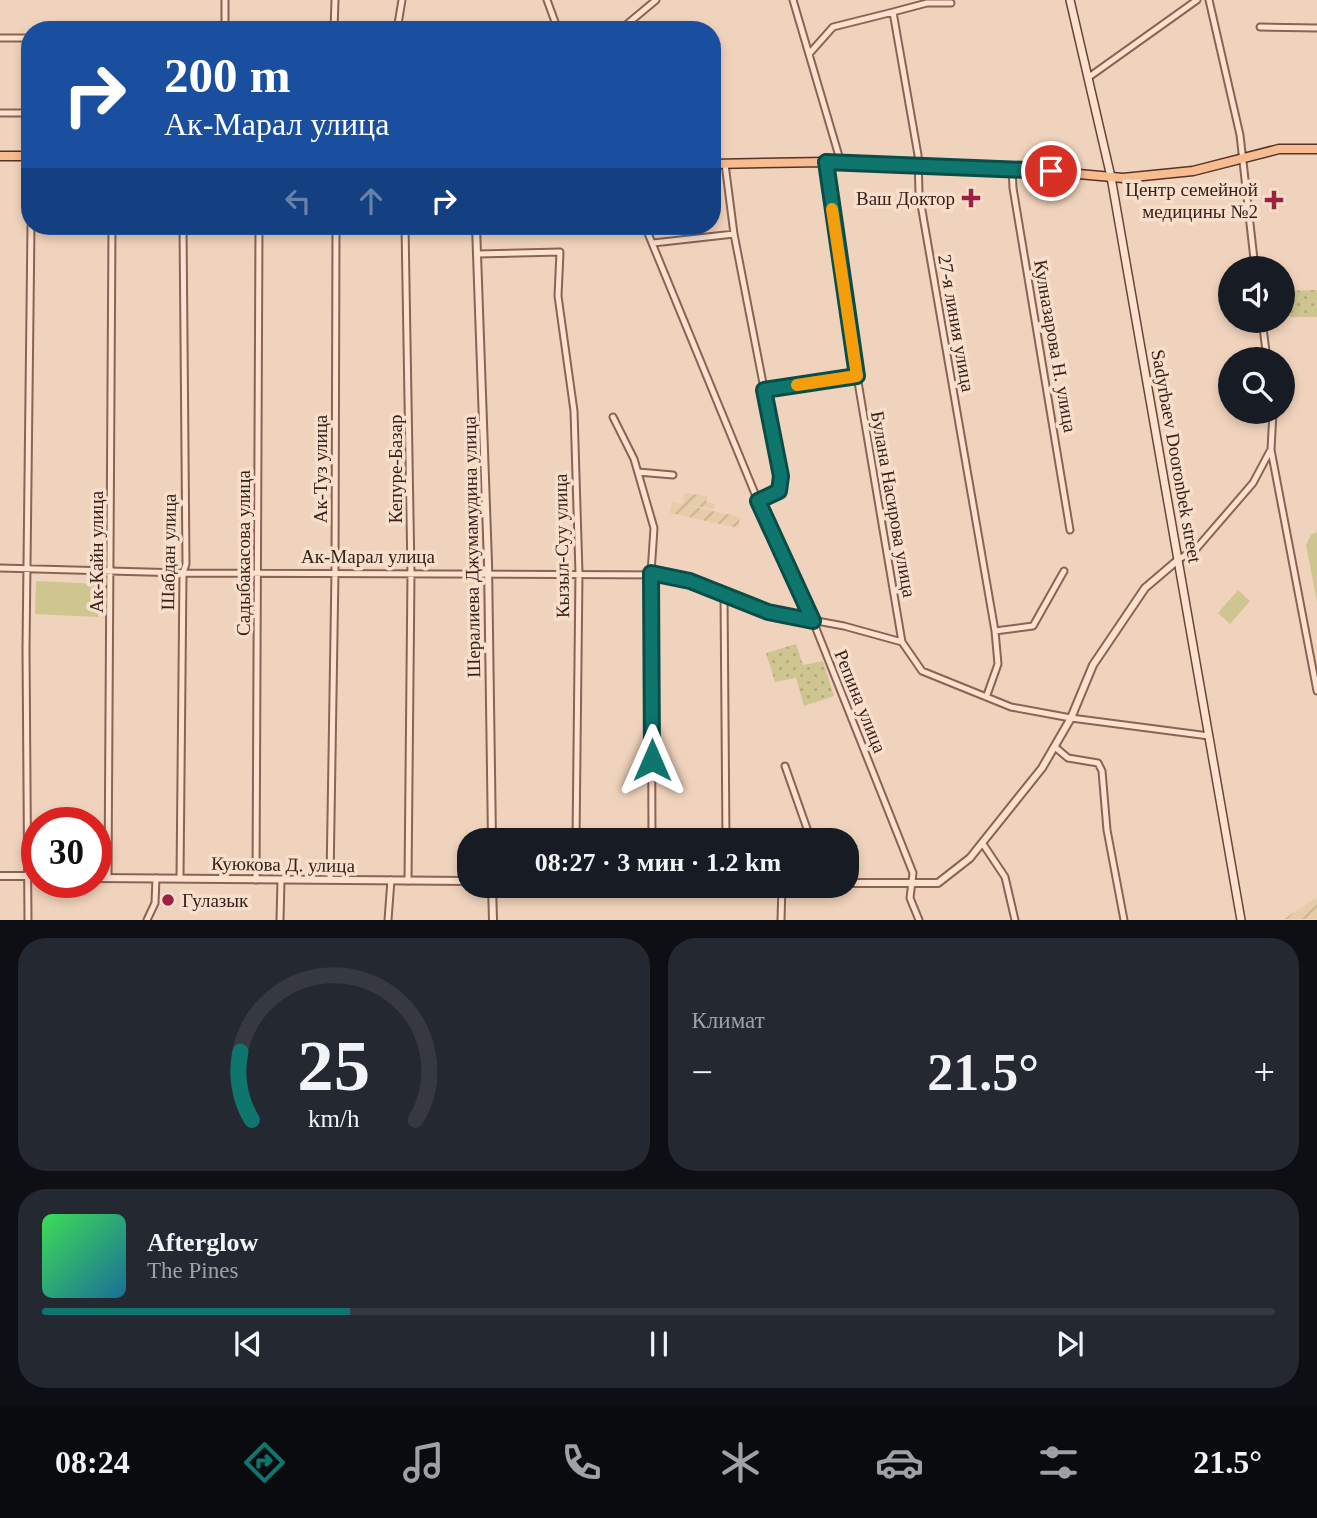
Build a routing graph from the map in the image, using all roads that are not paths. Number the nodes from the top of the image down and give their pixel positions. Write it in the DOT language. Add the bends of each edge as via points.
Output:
graph roads {
  1 [pos="225,0"];
  2 [pos="335,0"];
  3 [pos="402,0"];
  4 [pos="547,0"];
  5 [pos="656,0"];
  6 [pos="793,0"];
  7 [pos="1070,0"];
  8 [pos="1197,0"];
  9 [pos="1209,0"];
  10 [pos="951,3"];
  11 [pos="893,12"];
  12 [pos="225,21"];
  13 [pos="334,21"];
  14 [pos="398,21"];
  15 [pos="555,21"];
  16 [pos="631,21"];
  17 [pos="1260,27"];
  18 [pos="1317,28"];
  19 [pos="0,38"];
  20 [pos="21,38"];
  21 [pos="809,54"];
  22 [pos="1089,77"];
  23 [pos="0,113"];
  24 [pos="21,113"];
  25 [pos="1317,149"];
  26 [pos="0,156"];
  27 [pos="21,156"];
  28 [pos="1242,158"];
  29 [pos="826,162"];
  30 [pos="841,163"];
  31 [pos="724,164"];
  32 [pos="918,165"];
  33 [pos="1012,167"];
  34 [pos="1111,177"];
  35 [pos="734,234"];
  36 [pos="31,235"];
  37 [pos="112,235"];
  38 [pos="183,235"];
  39 [pos="259,235"];
  40 [pos="336,235"];
  41 [pos="405,235"];
  42 [pos="476,235"];
  43 [pos="649,235"];
  44 [pos="653,243"];
  45 [pos="477,254"];
  46 [pos="1254,256"];
  47 [pos="857,376"];
  48 [pos="764,390"];
  49 [pos="612,417"];
  50 [pos="1272,424"];
  51 [pos="1270,450"];
  52 [pos="638,472"];
  53 [pos="673,475"];
  54 [pos="758,501"];
  55 [pos="1070,530"];
  56 [pos="1179,559"];
  57 [pos="28,567"];
  58 [pos="0,568"];
  59 [pos="112,571"];
  60 [pos="1064,571"];
  61 [pos="259,572"];
  62 [pos="335,572"];
  63 [pos="488,572"];
  64 [pos="183,573"];
  65 [pos="411,573"];
  66 [pos="579,573"];
  67 [pos="651,573"];
  68 [pos="724,596"];
  69 [pos="813,621"];
  70 [pos="995,631"];
  71 [pos="902,642"];
  72 [pos="1317,691"];
  73 [pos="987,695"];
  74 [pos="1071,718"];
  75 [pos="1209,736"];
  76 [pos="1055,747"];
  77 [pos="785,766"];
  78 [pos="29,807"];
  79 [pos="109,807"];
  80 [pos="492,828"];
  81 [pos="576,828"];
  82 [pos="652,828"];
  83 [pos="726,828"];
  84 [pos="807,828"];
  85 [pos="983,844"];
  86 [pos="0,876"];
  87 [pos="21,876"];
  88 [pos="112,878"];
  89 [pos="156,878"];
  90 [pos="180,878"];
  91 [pos="256,880"];
  92 [pos="281,880"];
  93 [pos="330,880"];
  94 [pos="391,880"];
  95 [pos="408,881"];
  96 [pos="457,881"];
  97 [pos="859,883"];
  98 [pos="912,883"];
  99 [pos="28,898"];
  100 [pos="492,898"];
  101 [pos="782,898"];
  102 [pos="28,919"];
  103 [pos="147,919"];
  104 [pos="280,919"];
  105 [pos="388,919"];
  106 [pos="493,919"];
  107 [pos="782,919"];
  108 [pos="919,919"];
  109 [pos="1016,919"];
  110 [pos="1124,919"];
  111 [pos="1241,919"];
  1 -- 12 [label="street"];
  2 -- 13 [label="street"];
  3 -- 14 [label="street"];
  4 -- 15 [label="street"];
  5 -- 16 [label="street"];
  6 -- 21 [label="street"];
  7 -- 22 [label="main road, Sadyrbaev Dooronbek street"];
  8 -- 22 [label="street"];
  9 -- 28 [label="street"];
  10 -- 11 [label="street" via="927,3"];
  11 -- 21 [label="street" via="834,27"];
  11 -- 32 [label="street, 27-я линия улица"];
  17 -- 18 [label="street"];
  19 -- 20 [label="street"];
  21 -- 30 [label="street"];
  22 -- 34 [label="main road, Sadyrbaev Dooronbek street"];
  23 -- 24 [label="street"];
  25 -- 28 [label="main road" via="1279,149"];
  26 -- 27 [label="main road"];
  28 -- 34 [label="main road" via="1193,171"];
  28 -- 46 [label="street"];
  29 -- 30 [label="main road"];
  29 -- 31 [label="main road"];
  29 -- 47 [label="street, Булана Насирова улица"];
  30 -- 32 [label="main road"];
  31 -- 35 [label="street"];
  32 -- 33 [label="main road"];
  32 -- 70 [label="street, 27-я линия улица" via="919,193"];
  33 -- 34 [label="main road"];
  33 -- 55 [label="street, Кулназарова Н. улица"];
  34 -- 56 [label="main road, Sadyrbaev Dooronbek street"];
  35 -- 44 [label="street"];
  35 -- 48 [label="street"];
  36 -- 57 [label="street"];
  37 -- 59 [label="street, Ак-Кайн улица"];
  38 -- 64 [label="street, Шабдан улица"];
  39 -- 61 [label="street, Садыбакасова улица"];
  40 -- 62 [label="street, Ак-Туз улица"];
  41 -- 65 [label="street, Кепуре-Базар"];
  42 -- 45 [label="street, Шералиева Джумамудина улица"];
  43 -- 44 [label="street, Репина улица"];
  44 -- 54 [label="street, Репина улица"];
  45 -- 63 [label="street, Шералиева Джумамудина улица"];
  45 -- 66 [label="street, Кызыл-Суу улица" via="560,252 558,296 574,411"];
  47 -- 48 [label="street"];
  47 -- 71 [label="street, Булана Насирова улица"];
  48 -- 54 [label="street" via="781,476 779,491"];
  49 -- 52 [label="street"];
  50 -- 51 [label="street"];
  51 -- 56 [label="street" via="1253,483 1196,549"];
  51 -- 72 [label="street"];
  52 -- 53 [label="street"];
  52 -- 67 [label="street" via="654,528"];
  54 -- 69 [label="street, Репина улица"];
  56 -- 74 [label="street" via="1145,588 1093,664"];
  56 -- 75 [label="main road, Sadyrbaev Dooronbek street"];
  57 -- 58 [label="street, Ак-Марал улица"];
  57 -- 59 [label="street, Ак-Марал улица"];
  57 -- 78 [label="street"];
  59 -- 64 [label="street, Ак-Марал улица"];
  59 -- 79 [label="street, Ак-Кайн улица"];
  60 -- 70 [label="street" via="1033,625"];
  61 -- 62 [label="street, Ак-Марал улица"];
  61 -- 64 [label="street, Ак-Марал улица"];
  61 -- 91 [label="street, Садыбакасова улица"];
  62 -- 65 [label="street, Ак-Марал улица"];
  62 -- 93 [label="street, Ак-Туз улица"];
  63 -- 65 [label="street, Ак-Марал улица"];
  63 -- 66 [label="street, Ак-Марал улица"];
  63 -- 80 [label="street, Шералиева Джумамудина улица"];
  64 -- 90 [label="street, Шабдан улица"];
  65 -- 95 [label="street, Кепуре-Базар"];
  66 -- 67 [label="street, Ак-Марал улица"];
  66 -- 81 [label="street, Кызыл-Суу улица"];
  67 -- 68 [label="street, Ак-Марал улица" via="690,581"];
  67 -- 82 [label="street"];
  68 -- 69 [label="street, Ак-Марал улица" via="768,612"];
  68 -- 83 [label="street"];
  69 -- 71 [label="street, Ак-Марал улица"];
  69 -- 98 [label="street, Репина улица" via="913,873"];
  70 -- 73 [label="street, 27-я линия улица" via="998,664"];
  71 -- 73 [label="street" via="922,671"];
  73 -- 74 [label="street" via="1011,706"];
  74 -- 75 [label="street"];
  74 -- 76 [label="street"];
  75 -- 111 [label="main road, Sadyrbaev Dooronbek street"];
  76 -- 85 [label="street"];
  76 -- 110 [label="street" via="1068,758 1098,763 1102,771 1107,830"];
  77 -- 84 [label="street"];
  85 -- 98 [label="street" via="944,880"];
  85 -- 109 [label="street" via="1005,877"];
  86 -- 87 [label="street"];
  88 -- 89 [label="street, Куюкова Д. улица"];
  89 -- 90 [label="street, Куюкова Д. улица"];
  89 -- 103 [label="street" via="155,903"];
  90 -- 91 [label="street, Куюкова Д. улица"];
  91 -- 92 [label="street, Куюкова Д. улица"];
  92 -- 93 [label="street, Куюкова Д. улица"];
  92 -- 104 [label="street"];
  93 -- 94 [label="street, Куюкова Д. улица"];
  94 -- 95 [label="street, Куюкова Д. улица"];
  94 -- 105 [label="street"];
  95 -- 96 [label="street, Куюкова Д. улица"];
  97 -- 98 [label="street"];
  98 -- 108 [label="street, Репина улица" via="910,898"];
  99 -- 102 [label="street"];
  100 -- 106 [label="street"];
  101 -- 107 [label="street"];
}
